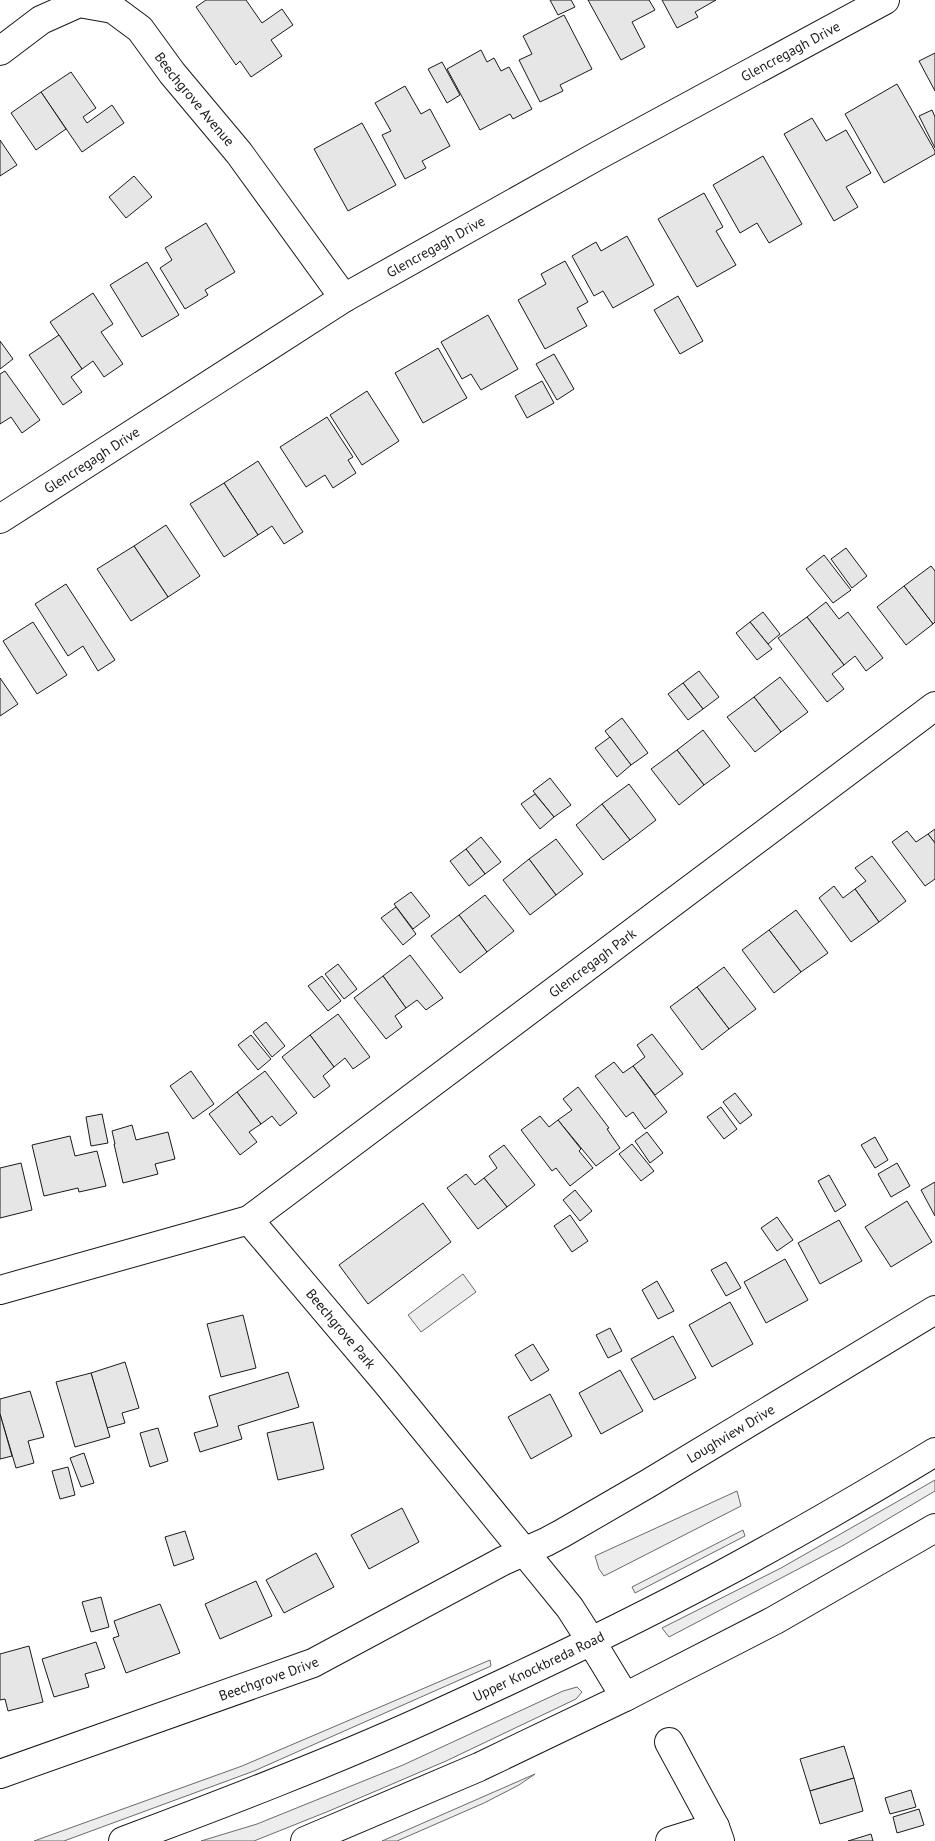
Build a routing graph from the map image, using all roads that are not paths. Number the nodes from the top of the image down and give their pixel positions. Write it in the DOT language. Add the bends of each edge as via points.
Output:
graph roads {
  1 [pos="885,0"];
  2 [pos="0,52"];
  3 [pos="344,298"];
  4 [pos="0,519"];
  5 [pos="935,706"];
  6 [pos="249,1220"];
  7 [pos="0,1290"];
  8 [pos="935,1310"];
  9 [pos="935,1452"];
  10 [pos="935,1528"];
  11 [pos="524,1552"];
  12 [pos="591,1641"];
  13 [pos="625,1697"];
  14 [pos="669,1742"];
  15 [pos="0,1774"];
  16 [pos="718,1834"];
  17 [pos="123,1841"];
  18 [pos="305,1841"];
  19 [pos="670,1841"];
  1 -- 3 [label="main road, Glencregagh Drive"];
  2 -- 3 [label="main road, Beechgrove Avenue" via="41,20 79,3 113,10 140,30 239,154"];
  3 -- 4 [label="main road, Glencregagh Drive"];
  5 -- 6 [label="main road, Glencregagh Park"];
  6 -- 7 [label="main road"];
  6 -- 11 [label="main road, Beechgrove Park"];
  8 -- 11 [label="main road, Loughview Drive" via="649,1483"];
  9 -- 12 [label="main road, Upper Knockbreda Road" via="719,1576"];
  10 -- 13 [label="main road" via="776,1620"];
  11 -- 12 [label="main road, Beechgrove Park" via="570,1608"];
  11 -- 15 [label="main road, Beechgrove Drive" via="312,1663"];
  12 -- 13 [label="main road, Beechgrove Park"];
  12 -- 17 [label="main road, Upper Knockbreda Road" via="424,1720"];
  13 -- 18 [label="main road" via="479,1766"];
  14 -- 16 [label="main road"];
  16 -- 19 [label="main road"];
}
